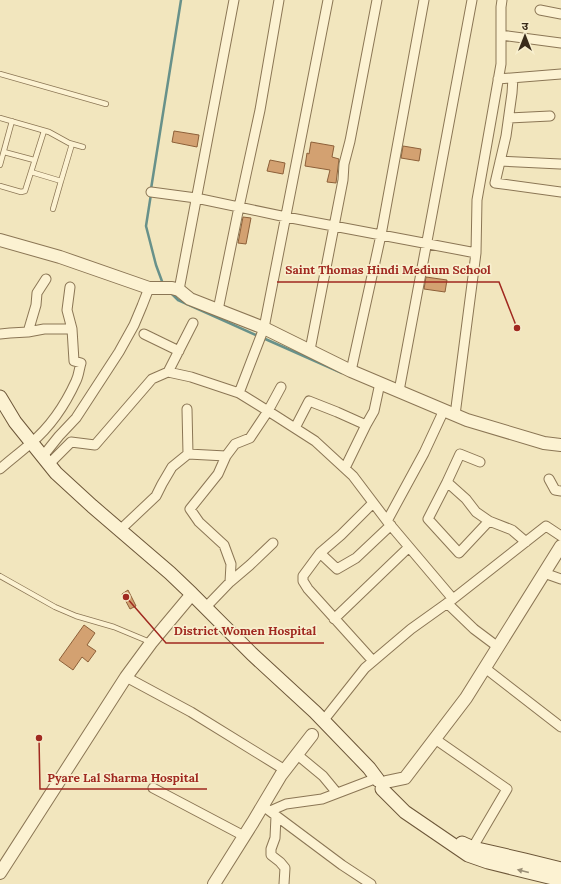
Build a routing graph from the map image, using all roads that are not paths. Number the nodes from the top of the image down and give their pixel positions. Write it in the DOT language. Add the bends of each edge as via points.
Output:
graph roads {
  1 [pos="234,0"];
  2 [pos="280,0"];
  3 [pos="328,0"];
  4 [pos="378,0"];
  5 [pos="424,0"];
  6 [pos="472,0"];
  7 [pos="502,0"];
  8 [pos="540,10"];
  9 [pos="561,14"];
  10 [pos="501,35"];
  11 [pos="561,43"];
  12 [pos="0,74"];
  13 [pos="561,74"];
  14 [pos="513,78"];
  15 [pos="498,79"];
  16 [pos="106,104"];
  17 [pos="550,116"];
  18 [pos="0,118"];
  19 [pos="509,118"];
  20 [pos="12,121"];
  21 [pos="44,131"];
  22 [pos="72,144"];
  23 [pos="83,147"];
  24 [pos="4,152"];
  25 [pos="34,160"];
  26 [pos="500,161"];
  27 [pos="560,164"];
  28 [pos="0,165"];
  29 [pos="31,172"];
  30 [pos="60,181"];
  31 [pos="0,186"];
  32 [pos="151,192"];
  33 [pos="561,192"];
  34 [pos="196,198"];
  35 [pos="239,207"];
  36 [pos="53,209"];
  37 [pos="286,217"];
  38 [pos="334,226"];
  39 [pos="381,235"];
  40 [pos="0,240"];
  41 [pos="426,243"];
  42 [pos="476,253"];
  43 [pos="46,279"];
  44 [pos="70,288"];
  45 [pos="153,288"];
  46 [pos="176,289"];
  47 [pos="218,310"];
  48 [pos="193,323"];
  49 [pos="264,328"];
  50 [pos="72,329"];
  51 [pos="28,332"];
  52 [pos="0,334"];
  53 [pos="144,334"];
  54 [pos="310,350"];
  55 [pos="179,351"];
  56 [pos="351,371"];
  57 [pos="168,372"];
  58 [pos="380,383"];
  59 [pos="281,387"];
  60 [pos="399,391"];
  61 [pos="238,393"];
  62 [pos="0,397"];
  63 [pos="187,409"];
  64 [pos="268,411"];
  65 [pos="442,413"];
  66 [pos="455,415"];
  67 [pos="366,425"];
  68 [pos="295,428"];
  69 [pos="32,443"];
  70 [pos="561,444"];
  71 [pos="188,454"];
  72 [pos="226,456"];
  73 [pos="46,460"];
  74 [pos="480,462"];
  75 [pos="345,468"];
  76 [pos="0,469"];
  77 [pos="549,479"];
  78 [pos="447,482"];
  79 [pos="561,491"];
  80 [pos="373,503"];
  81 [pos="489,521"];
  82 [pos="389,523"];
  83 [pos="120,530"];
  84 [pos="561,536"];
  85 [pos="526,542"];
  86 [pos="274,543"];
  87 [pos="561,546"];
  88 [pos="409,547"];
  89 [pos="320,553"];
  90 [pos="544,573"];
  91 [pos="0,576"];
  92 [pos="561,579"];
  93 [pos="230,582"];
  94 [pos="192,594"];
  95 [pos="450,601"];
  96 [pos="206,607"];
  97 [pos="334,619"];
  98 [pos="151,643"];
  99 [pos="498,647"];
  100 [pos="373,661"];
  101 [pos="485,668"];
  102 [pos="126,676"];
  103 [pos="323,720"];
  104 [pos="561,727"];
  105 [pos="312,735"];
  106 [pos="435,739"];
  107 [pos="296,756"];
  108 [pos="285,770"];
  109 [pos="382,783"];
  110 [pos="153,788"];
  111 [pos="337,793"];
  112 [pos="270,811"];
  113 [pos="244,836"];
  114 [pos="470,851"];
  115 [pos="561,869"];
  116 [pos="0,873"];
  117 [pos="561,880"];
  118 [pos="214,884"];
  119 [pos="284,884"];
  120 [pos="371,884"];
  1 -- 34 [label="street"];
  2 -- 35 [label="street"];
  3 -- 37 [label="street"];
  4 -- 38 [label="street" via="344,164"];
  5 -- 39 [label="street"];
  6 -- 41 [label="street"];
  7 -- 10 [label="street"];
  8 -- 9 [label="street"];
  10 -- 11 [label="street"];
  10 -- 15 [label="street"];
  12 -- 16 [label="lane"];
  13 -- 14 [label="street"];
  14 -- 15 [label="street"];
  14 -- 19 [label="street"];
  15 -- 42 [label="street" via="477,200"];
  17 -- 19 [label="street"];
  18 -- 20 [label="lane"];
  19 -- 26 [label="street"];
  20 -- 21 [label="lane"];
  20 -- 24 [label="lane"];
  21 -- 22 [label="lane"];
  21 -- 25 [label="lane"];
  22 -- 23 [label="lane"];
  22 -- 30 [label="lane"];
  24 -- 25 [label="lane"];
  24 -- 28 [label="lane"];
  25 -- 29 [label="lane"];
  26 -- 27 [label="street"];
  26 -- 33 [label="street" via="494,184"];
  29 -- 30 [label="lane"];
  29 -- 31 [label="lane" via="25,191"];
  30 -- 36 [label="lane"];
  32 -- 34 [label="street"];
  34 -- 35 [label="street"];
  34 -- 46 [label="street"];
  35 -- 37 [label="street"];
  35 -- 47 [label="street"];
  37 -- 38 [label="street"];
  37 -- 49 [label="street"];
  38 -- 39 [label="street"];
  38 -- 54 [label="street"];
  39 -- 41 [label="street"];
  39 -- 56 [label="street"];
  40 -- 45 [label="street"];
  41 -- 42 [label="street"];
  41 -- 60 [label="street"];
  42 -- 66 [label="street"];
  43 -- 51 [label="street" via="37,293"];
  44 -- 50 [label="street" via="67,310"];
  45 -- 46 [label="street"];
  45 -- 73 [label="street" via="119,352 76,418 59,436"];
  46 -- 47 [label="street" via="190,299"];
  47 -- 49 [label="street"];
  48 -- 55 [label="street"];
  49 -- 54 [label="street"];
  49 -- 61 [label="street"];
  50 -- 51 [label="street"];
  50 -- 69 [label="street" via="74,361 81,363 77,380 53,420"];
  51 -- 52 [label="street"];
  53 -- 55 [label="street"];
  54 -- 56 [label="street"];
  55 -- 57 [label="street"];
  56 -- 58 [label="street"];
  57 -- 61 [label="street"];
  57 -- 73 [label="street" via="152,379 95,445 71,442"];
  58 -- 60 [label="street"];
  58 -- 67 [label="street" via="374,411"];
  59 -- 64 [label="street"];
  60 -- 65 [label="street"];
  61 -- 64 [label="street"];
  62 -- 69 [label="main road"];
  63 -- 71 [label="street"];
  64 -- 68 [label="street"];
  64 -- 72 [label="street" via="250,438 235,444"];
  65 -- 66 [label="street"];
  65 -- 82 [label="street"];
  66 -- 70 [label="street" via="544,442"];
  67 -- 68 [label="street" via="310,401"];
  67 -- 75 [label="street"];
  68 -- 75 [label="street" via="315,441"];
  69 -- 73 [label="main road"];
  69 -- 76 [label="street"];
  71 -- 72 [label="street"];
  71 -- 83 [label="street" via="172,467 156,496"];
  72 -- 93 [label="street" via="218,474 190,509 199,522 224,545 231,564"];
  73 -- 83 [label="main road" via="56,473"];
  74 -- 78 [label="street" via="460,454"];
  75 -- 80 [label="street"];
  77 -- 79 [label="street" via="555,490"];
  78 -- 81 [label="street" via="476,512"];
  78 -- 81 [label="street" via="428,519 458,553"];
  80 -- 82 [label="street"];
  80 -- 89 [label="street"];
  81 -- 85 [label="street" via="512,530"];
  82 -- 88 [label="street"];
  82 -- 89 [label="street" via="356,558 337,569"];
  83 -- 94 [label="main road"];
  84 -- 85 [label="street" via="546,526"];
  85 -- 95 [label="street"];
  86 -- 93 [label="street"];
  87 -- 90 [label="street"];
  88 -- 95 [label="street"];
  88 -- 97 [label="street"];
  89 -- 97 [label="street" via="303,576 303,581"];
  90 -- 92 [label="street"];
  90 -- 99 [label="street"];
  91 -- 98 [label="lane" via="55,607"];
  93 -- 96 [label="street"];
  94 -- 96 [label="main road"];
  94 -- 98 [label="street"];
  95 -- 99 [label="street" via="474,629"];
  95 -- 100 [label="street" via="411,628"];
  96 -- 103 [label="main road"];
  97 -- 100 [label="street"];
  98 -- 102 [label="street"];
  99 -- 101 [label="street"];
  100 -- 103 [label="street"];
  101 -- 104 [label="street"];
  101 -- 106 [label="street"];
  102 -- 108 [label="street" via="191,712"];
  102 -- 116 [label="street"];
  103 -- 109 [label="main road"];
  105 -- 107 [label="street"];
  106 -- 109 [label="street" via="405,778"];
  106 -- 114 [label="street" via="508,789"];
  107 -- 108 [label="street"];
  107 -- 111 [label="street" via="323,776"];
  108 -- 112 [label="street"];
  109 -- 111 [label="street"];
  109 -- 114 [label="main road" via="395,791 416,812"];
  110 -- 113 [label="street"];
  111 -- 112 [label="street" via="322,799 286,804"];
  112 -- 113 [label="street"];
  112 -- 119 [label="street" via="275,838 271,855 285,868"];
  112 -- 120 [label="street"];
  113 -- 118 [label="street"];
  114 -- 115 [label="main road"];
  117 -- 114 [label="main road, one-way" via="488,862"];
}
